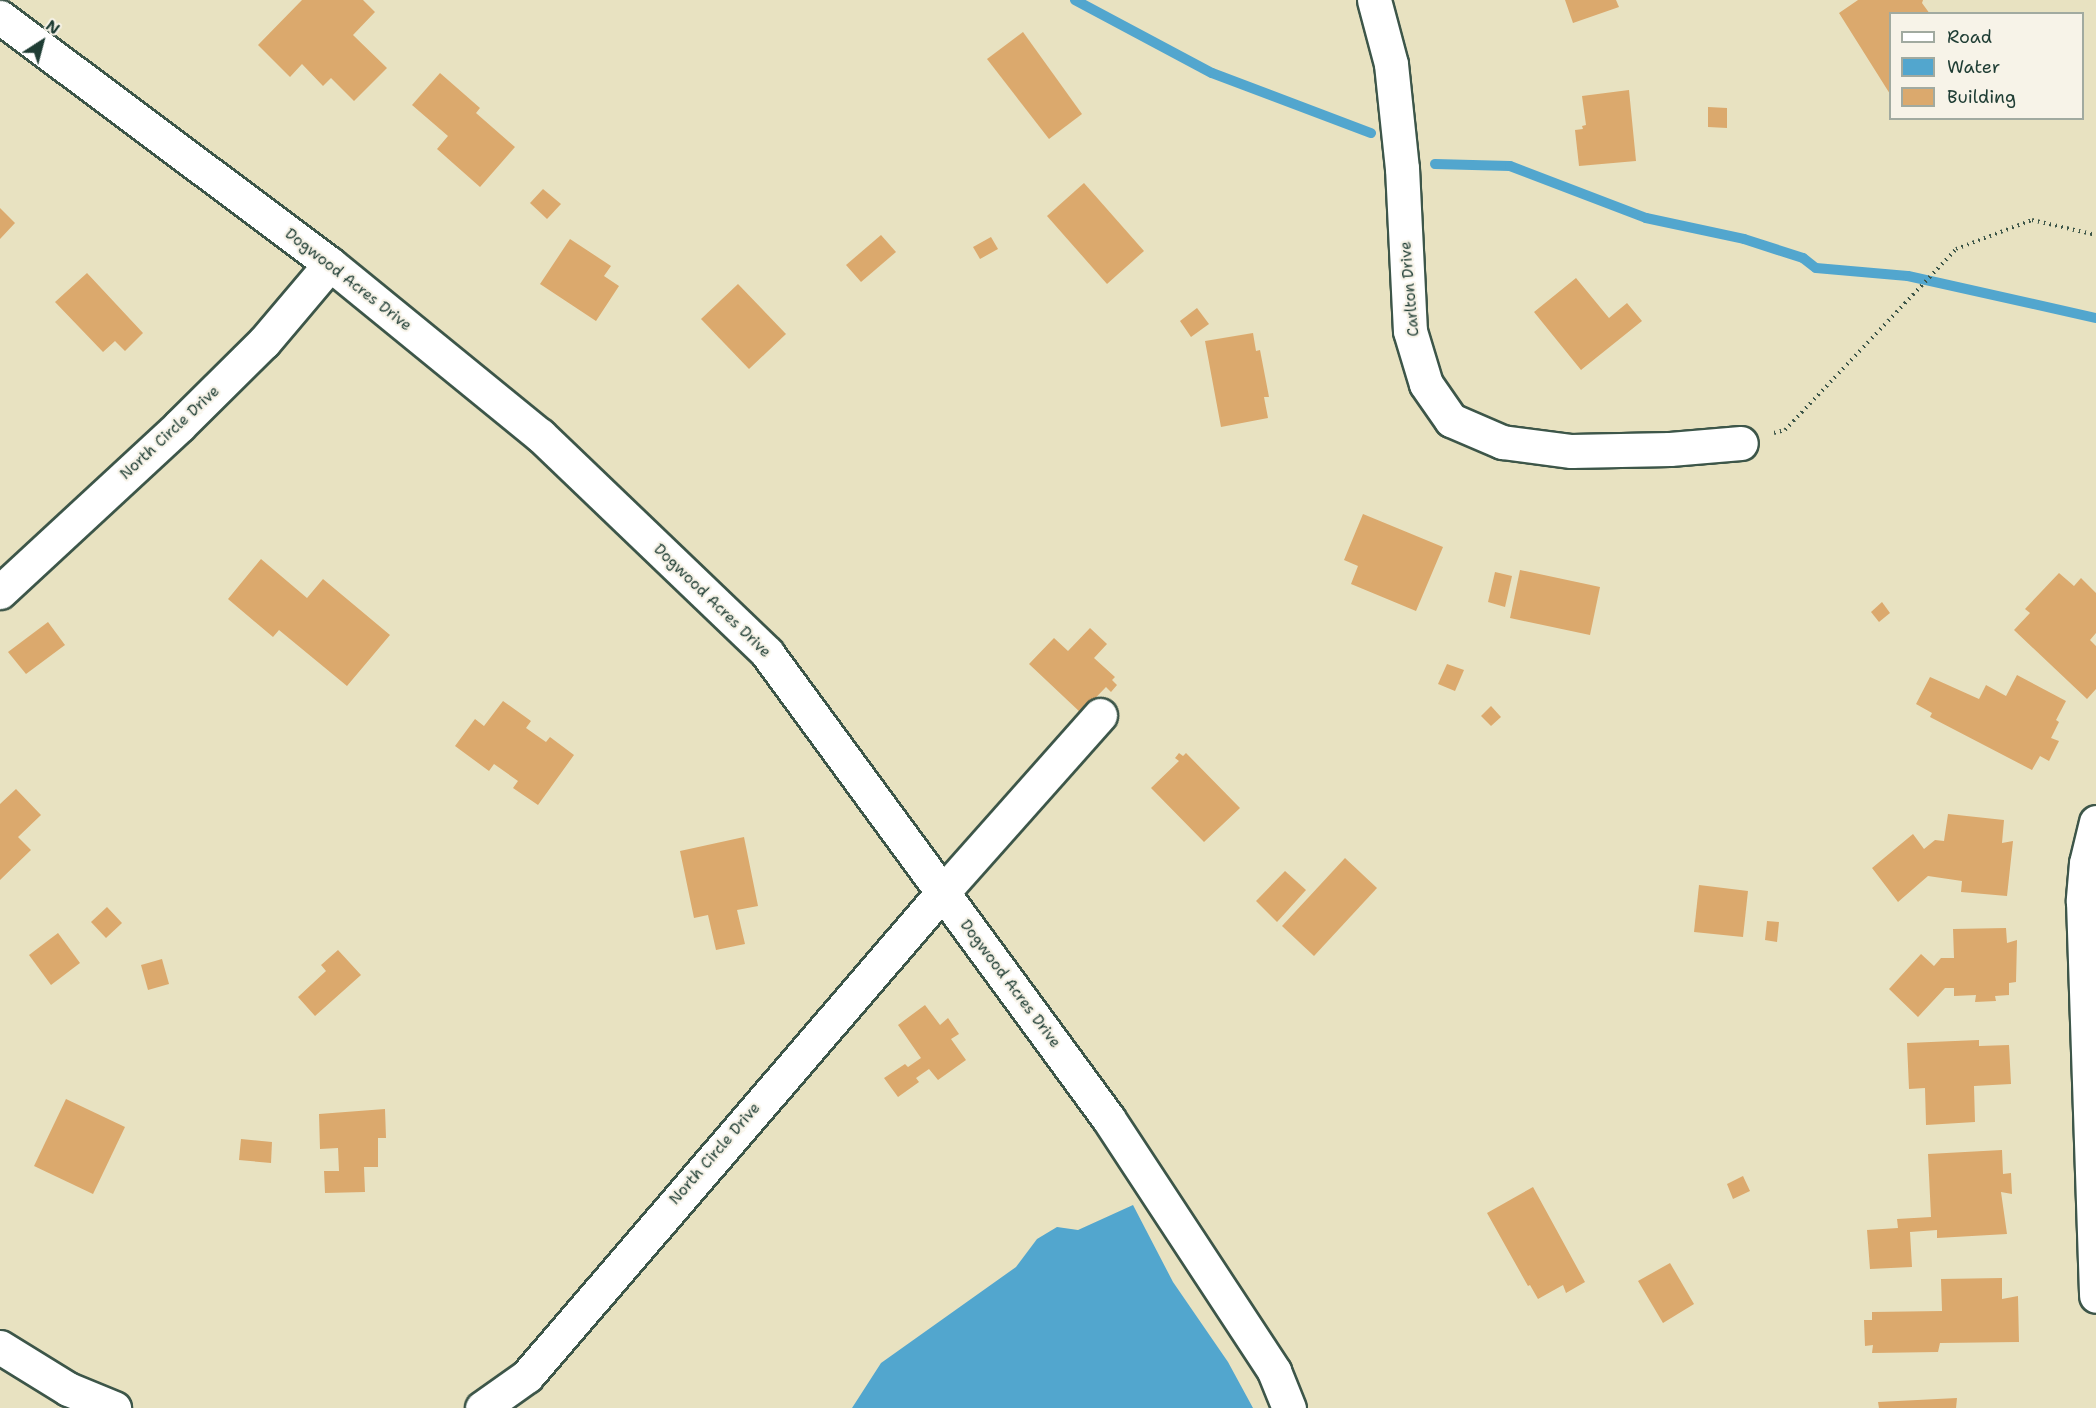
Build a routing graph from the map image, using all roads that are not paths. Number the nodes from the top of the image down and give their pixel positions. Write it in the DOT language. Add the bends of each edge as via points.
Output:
graph roads {
  1 [pos="1374,0"];
  2 [pos="0,17"];
  3 [pos="330,264"];
  4 [pos="1741,443"];
  5 [pos="0,592"];
  6 [pos="1100,715"];
  7 [pos="2096,822"];
  8 [pos="942,893"];
  9 [pos="2096,1296"];
  10 [pos="0,1347"];
  11 [pos="114,1408"];
  12 [pos="482,1408"];
  13 [pos="1289,1408"];
  1 -- 4 [label="street, Carlton Drive" via="1391,64 1410,331 1426,384 1451,420 1502,442 1571,451"];
  2 -- 3 [label="street, Dogwood Acres Drive"];
  3 -- 5 [label="street, North Circle Drive" via="264,342 180,426"];
  3 -- 8 [label="street, Dogwood Acres Drive" via="540,435 767,653"];
  6 -- 8 [label="street, North Circle Drive"];
  7 -- 9 [label="street" via="2086,863 2083,902"];
  8 -- 12 [label="street, North Circle Drive" via="527,1376"];
  8 -- 13 [label="street, Dogwood Acres Drive" via="1108,1118 1274,1371"];
  10 -- 11 [label="street" via="68,1389"];
}
